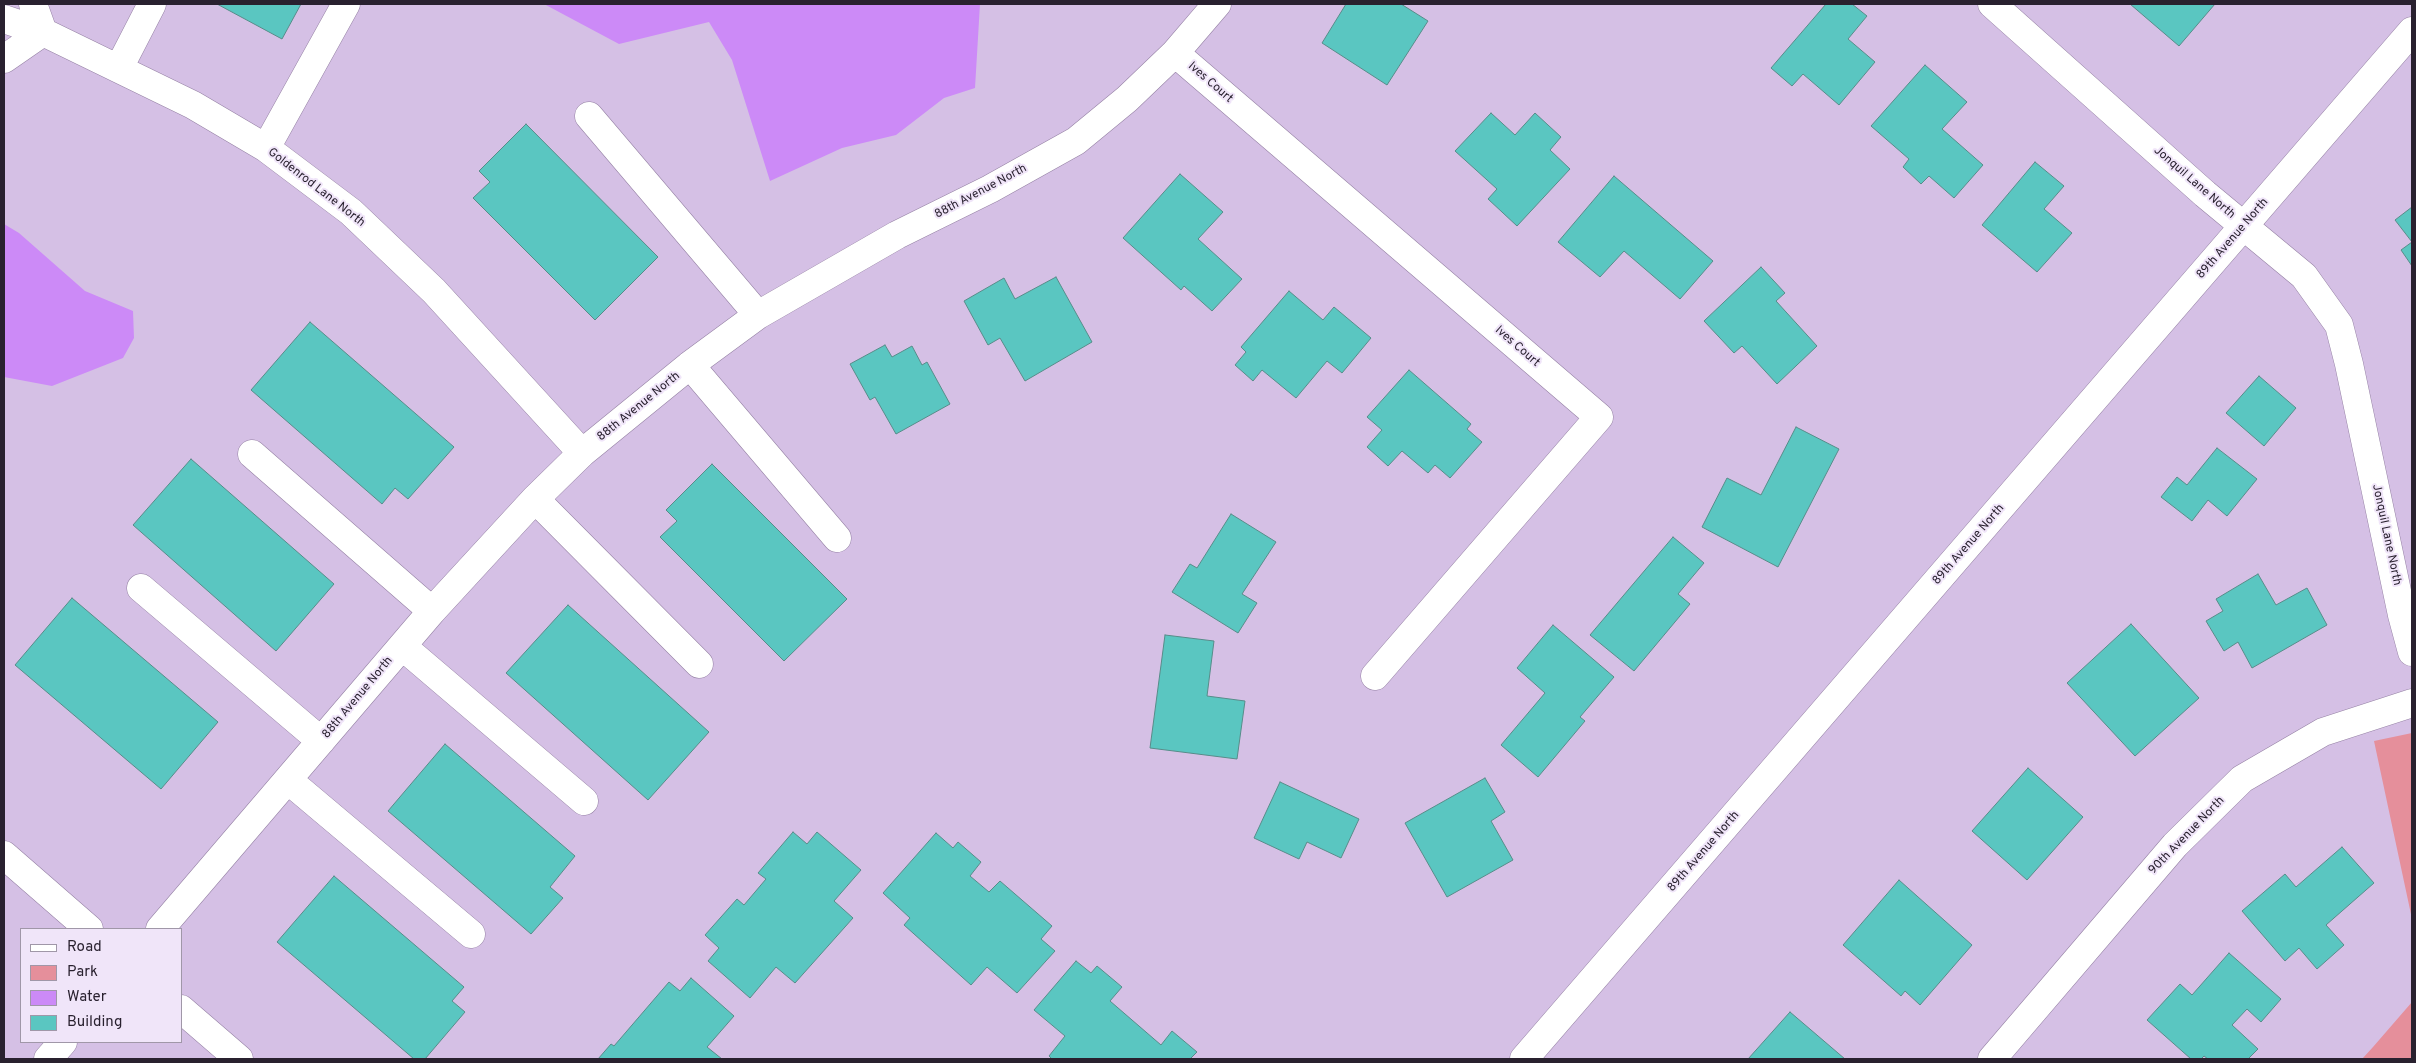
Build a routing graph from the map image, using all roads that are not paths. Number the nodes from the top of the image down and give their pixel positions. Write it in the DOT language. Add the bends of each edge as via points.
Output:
graph roads {
  1 [pos="33,4"];
  2 [pos="152,4"];
  3 [pos="346,4"];
  4 [pos="1217,4"];
  5 [pos="1992,4"];
  6 [pos="4,19"];
  7 [pos="2412,30"];
  8 [pos="43,32"];
  9 [pos="1175,53"];
  10 [pos="4,58"];
  11 [pos="120,68"];
  12 [pos="589,116"];
  13 [pos="266,148"];
  14 [pos="2244,226"];
  15 [pos="758,315"];
  16 [pos="690,365"];
  17 [pos="582,453"];
  18 [pos="252,454"];
  19 [pos="535,499"];
  20 [pos="837,538"];
  21 [pos="142,588"];
  22 [pos="432,611"];
  23 [pos="402,646"];
  24 [pos="2412,652"];
  25 [pos="699,664"];
  26 [pos="1374,676"];
  27 [pos="2412,703"];
  28 [pos="321,741"];
  29 [pos="288,780"];
  30 [pos="584,801"];
  31 [pos="4,855"];
  32 [pos="88,928"];
  33 [pos="161,928"];
  34 [pos="471,934"];
  35 [pos="182,1010"];
  36 [pos="62,1043"];
  37 [pos="48,1059"];
  38 [pos="239,1059"];
  39 [pos="1524,1059"];
  40 [pos="1992,1059"];
  1 -- 8 [label="street"];
  2 -- 11 [label="street"];
  3 -- 13 [label="street"];
  4 -- 9 [label="street, 88th Avenue North"];
  5 -- 14 [label="street, Jonquil Lane North"];
  6 -- 8 [label="street, Goldenrod Lane North"];
  7 -- 14 [label="street, 89th Avenue North"];
  8 -- 10 [label="street"];
  8 -- 11 [label="street, Goldenrod Lane North"];
  9 -- 15 [label="street, 88th Avenue North" via="1076,141 990,189 897,235"];
  9 -- 26 [label="street, Ives Court" via="1599,417"];
  11 -- 13 [label="street, Goldenrod Lane North" via="193,104"];
  12 -- 15 [label="street"];
  13 -- 17 [label="street, Goldenrod Lane North" via="351,212 413,272"];
  14 -- 24 [label="street, Jonquil Lane North" via="2304,276 2339,326"];
  14 -- 39 [label="street, 89th Avenue North"];
  15 -- 16 [label="street, 88th Avenue North"];
  16 -- 17 [label="street, 88th Avenue North"];
  16 -- 20 [label="street"];
  17 -- 19 [label="street, 88th Avenue North"];
  18 -- 22 [label="street"];
  19 -- 22 [label="street, 88th Avenue North"];
  19 -- 25 [label="street"];
  21 -- 28 [label="street"];
  22 -- 23 [label="street, 88th Avenue North"];
  23 -- 28 [label="street, 88th Avenue North"];
  23 -- 30 [label="street"];
  27 -- 40 [label="street, 90th Avenue North" via="2323,732 2242,779 2175,845"];
  28 -- 29 [label="street, 88th Avenue North"];
  29 -- 33 [label="street, 88th Avenue North"];
  29 -- 34 [label="street"];
  31 -- 32 [label="street"];
  35 -- 38 [label="street"];
  36 -- 37 [label="street"];
}
